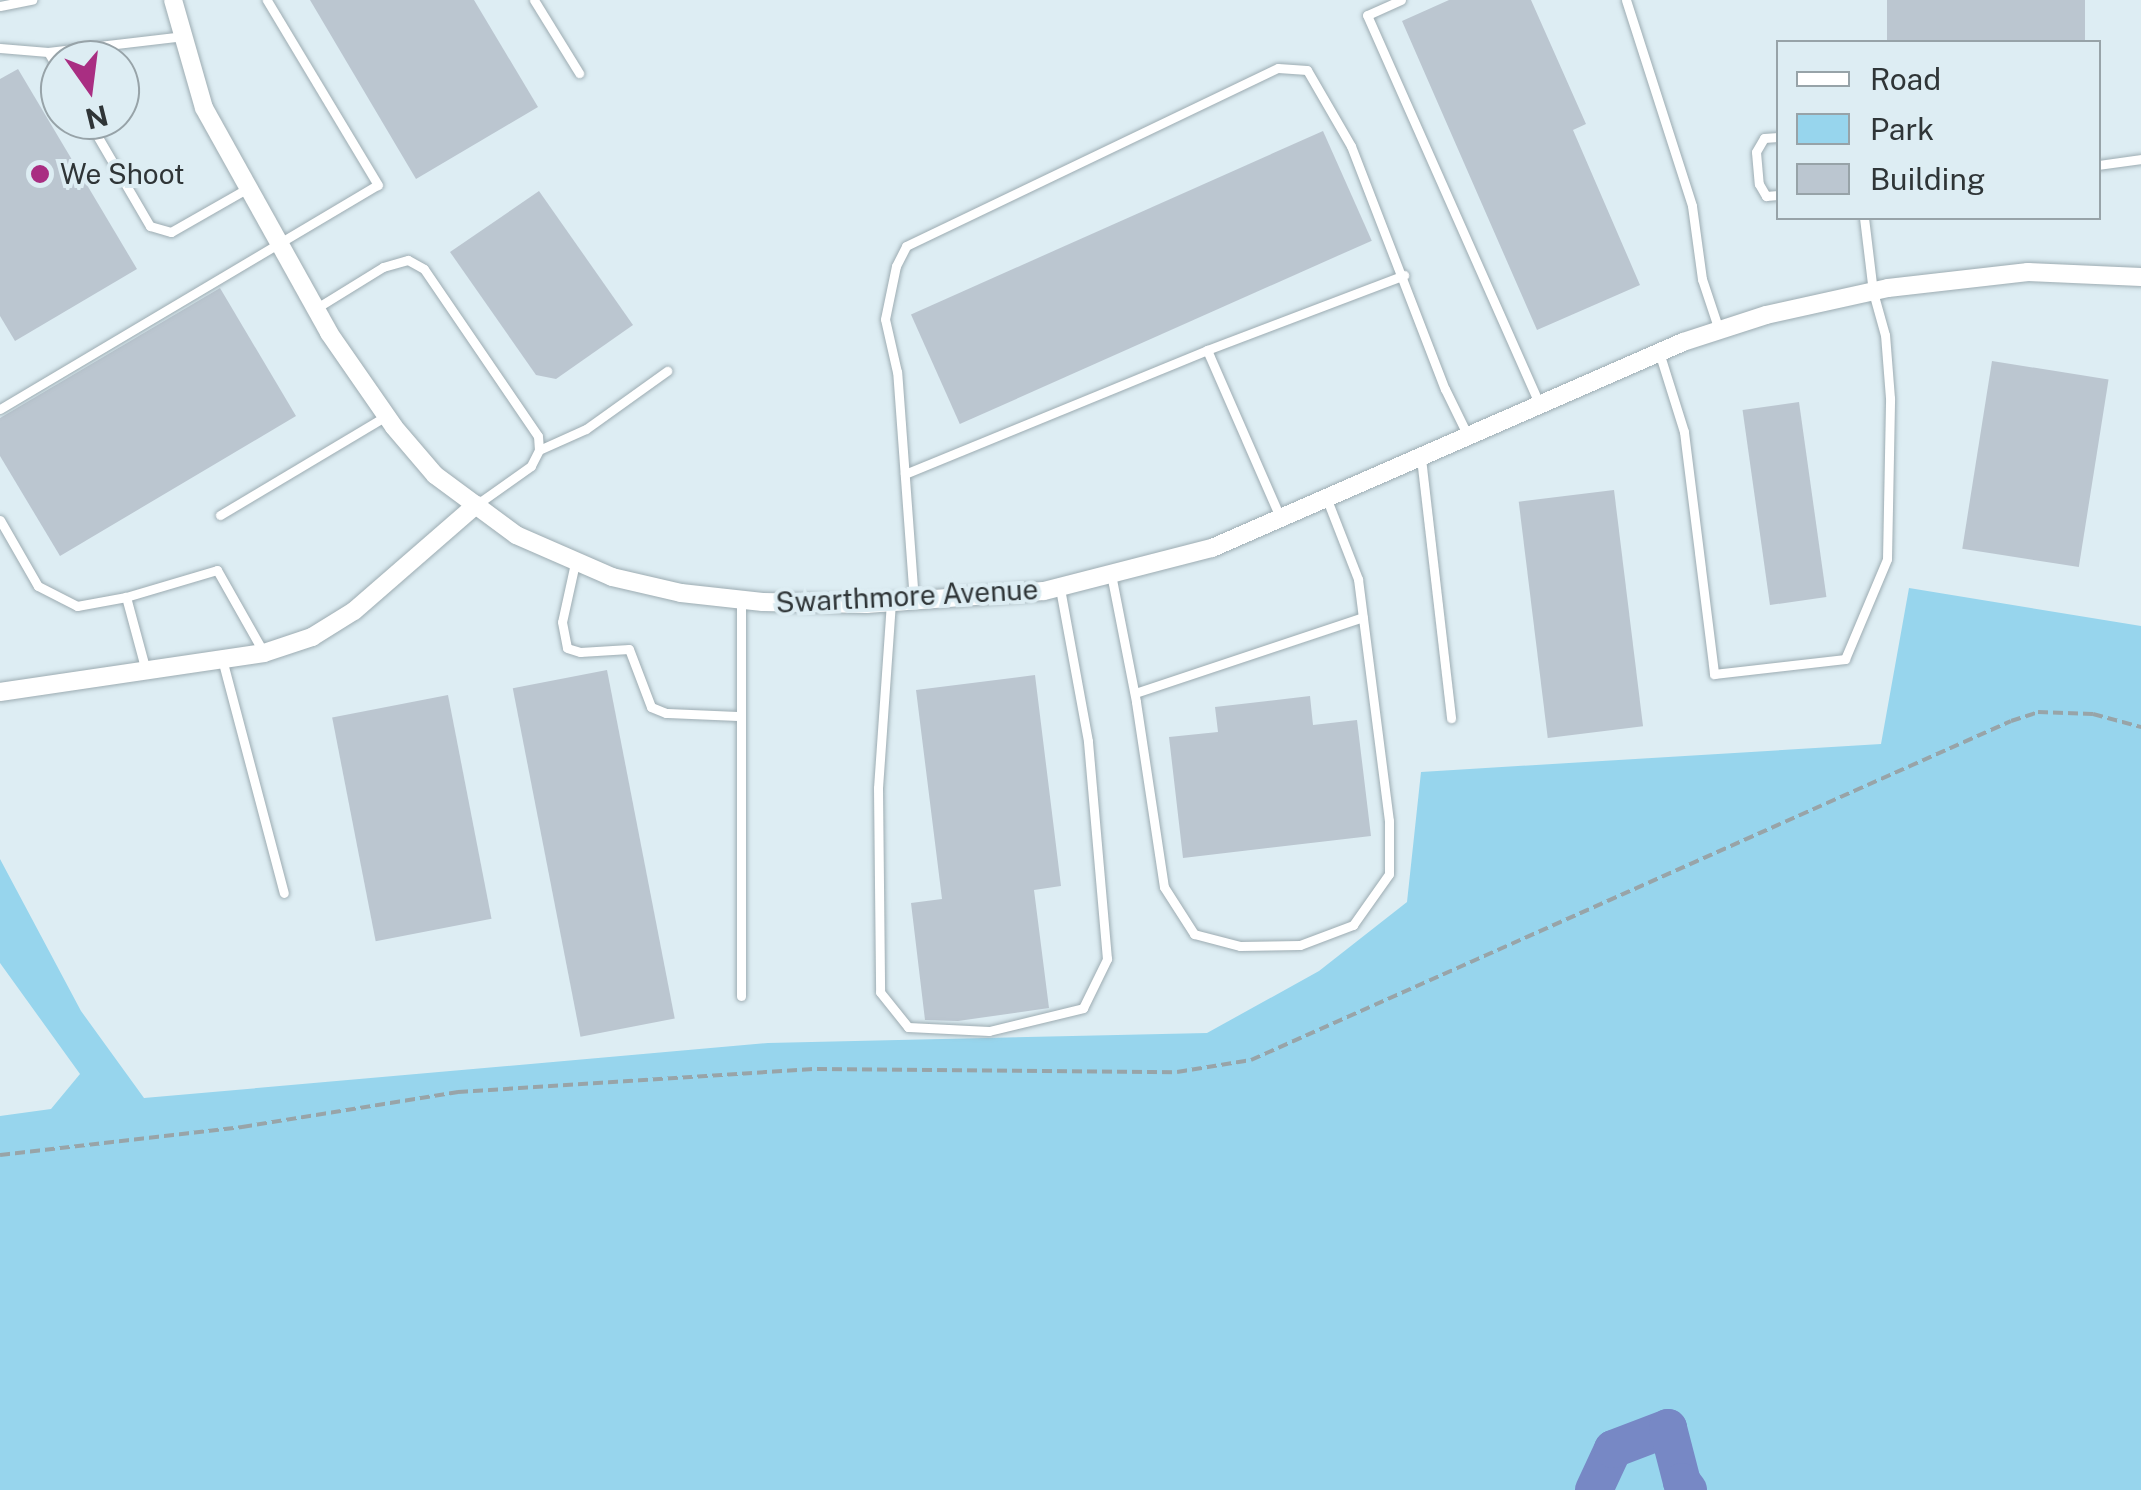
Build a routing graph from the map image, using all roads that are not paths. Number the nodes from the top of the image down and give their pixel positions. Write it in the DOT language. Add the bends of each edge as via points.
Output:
graph roads {
  1 [pos="32,0"];
  2 [pos="173,0"];
  3 [pos="267,0"];
  4 [pos="534,0"];
  5 [pos="1401,0"];
  6 [pos="1626,0"];
  7 [pos="0,6"];
  8 [pos="184,36"];
  9 [pos="140,41"];
  10 [pos="0,48"];
  11 [pos="40,51"];
  12 [pos="579,74"];
  13 [pos="1776,136"];
  14 [pos="100,140"];
  15 [pos="2141,159"];
  16 [pos="2101,166"];
  17 [pos="248,188"];
  18 [pos="1776,195"];
  19 [pos="1864,220"];
  20 [pos="278,241"];
  21 [pos="1404,276"];
  22 [pos="2141,277"];
  23 [pos="1872,292"];
  24 [pos="316,309"];
  25 [pos="1719,330"];
  26 [pos="1207,350"];
  27 [pos="1659,352"];
  28 [pos="667,372"];
  29 [pos="1540,403"];
  30 [pos="0,409"];
  31 [pos="386,416"];
  32 [pos="1467,434"];
  33 [pos="539,450"];
  34 [pos="1421,456"];
  35 [pos="904,474"];
  36 [pos="1326,497"];
  37 [pos="476,505"];
  38 [pos="220,515"];
  39 [pos="1280,518"];
  40 [pos="0,520"];
  41 [pos="575,563"];
  42 [pos="1111,574"];
  43 [pos="1060,587"];
  44 [pos="126,597"];
  45 [pos="741,600"];
  46 [pos="914,601"];
  47 [pos="890,602"];
  48 [pos="1362,617"];
  49 [pos="264,653"];
  50 [pos="222,659"];
  51 [pos="146,671"];
  52 [pos="0,692"];
  53 [pos="1134,694"];
  54 [pos="738,716"];
  55 [pos="1450,718"];
  56 [pos="284,893"];
  57 [pos="742,996"];
  1 -- 7 [label="lane"];
  2 -- 8 [label="street, Swarthmore Avenue"];
  3 -- 20 [label="lane" via="378,185"];
  4 -- 12 [label="lane"];
  5 -- 29 [label="lane" via="1367,15"];
  6 -- 25 [label="lane" via="1692,206 1702,279"];
  8 -- 9 [label="lane"];
  8 -- 17 [label="street, Swarthmore Avenue" via="204,108"];
  10 -- 11 [label="lane"];
  13 -- 18 [label="lane" via="1764,138 1756,152 1759,184 1766,196"];
  14 -- 17 [label="lane" via="150,226 171,232"];
  15 -- 16 [label="lane"];
  17 -- 20 [label="street, Swarthmore Avenue"];
  19 -- 23 [label="lane"];
  20 -- 24 [label="street, Swarthmore Avenue"];
  20 -- 30 [label="lane"];
  21 -- 26 [label="lane"];
  21 -- 32 [label="lane"];
  21 -- 35 [label="lane" via="1320,89 1308,70 1278,68 906,246 885,319 897,372"];
  22 -- 23 [label="street, Swarthmore Avenue" via="2028,272"];
  23 -- 25 [label="street, Swarthmore Avenue"];
  23 -- 27 [label="lane" via="1885,335 1890,398 1887,560 1845,659 1714,674 1684,432"];
  24 -- 31 [label="street, Swarthmore Avenue"];
  24 -- 33 [label="lane" via="382,267 408,260 424,269 538,436"];
  25 -- 27 [label="street, Swarthmore Avenue"];
  26 -- 35 [label="lane"];
  26 -- 39 [label="lane"];
  27 -- 29 [label="street, Swarthmore Avenue"];
  28 -- 33 [label="lane" via="586,429"];
  29 -- 32 [label="street, Swarthmore Avenue"];
  31 -- 37 [label="street, Swarthmore Avenue" via="435,475"];
  31 -- 38 [label="lane"];
  32 -- 34 [label="street, Swarthmore Avenue"];
  33 -- 37 [label="lane" via="531,466"];
  34 -- 36 [label="street, Swarthmore Avenue"];
  34 -- 55 [label="lane"];
  35 -- 46 [label="lane"];
  36 -- 39 [label="street, Swarthmore Avenue"];
  36 -- 48 [label="lane" via="1358,578"];
  37 -- 41 [label="street, Swarthmore Avenue" via="516,535"];
  37 -- 49 [label="street" via="354,610 312,636"];
  39 -- 42 [label="street, Swarthmore Avenue" via="1212,548"];
  40 -- 44 [label="lane" via="38,586 76,606"];
  41 -- 45 [label="street, Swarthmore Avenue" via="680,593"];
  41 -- 54 [label="lane" via="562,622 567,648 629,649 651,707 666,713"];
  42 -- 43 [label="street, Swarthmore Avenue"];
  42 -- 53 [label="lane"];
  43 -- 46 [label="street, Swarthmore Avenue"];
  43 -- 47 [label="lane" via="1088,741 1107,959 1083,1008 989,1031 908,1027 880,992 878,788"];
  44 -- 49 [label="lane" via="217,570"];
  44 -- 51 [label="lane"];
  45 -- 47 [label="street, Swarthmore Avenue"];
  45 -- 54 [label="lane"];
  46 -- 47 [label="street, Swarthmore Avenue"];
  48 -- 53 [label="lane"];
  48 -- 53 [label="lane" via="1389,821 1389,874 1353,926 1300,945 1240,946 1194,934 1164,886"];
  49 -- 50 [label="street"];
  50 -- 51 [label="street"];
  50 -- 56 [label="lane"];
  51 -- 52 [label="street"];
  54 -- 57 [label="lane"];
}
